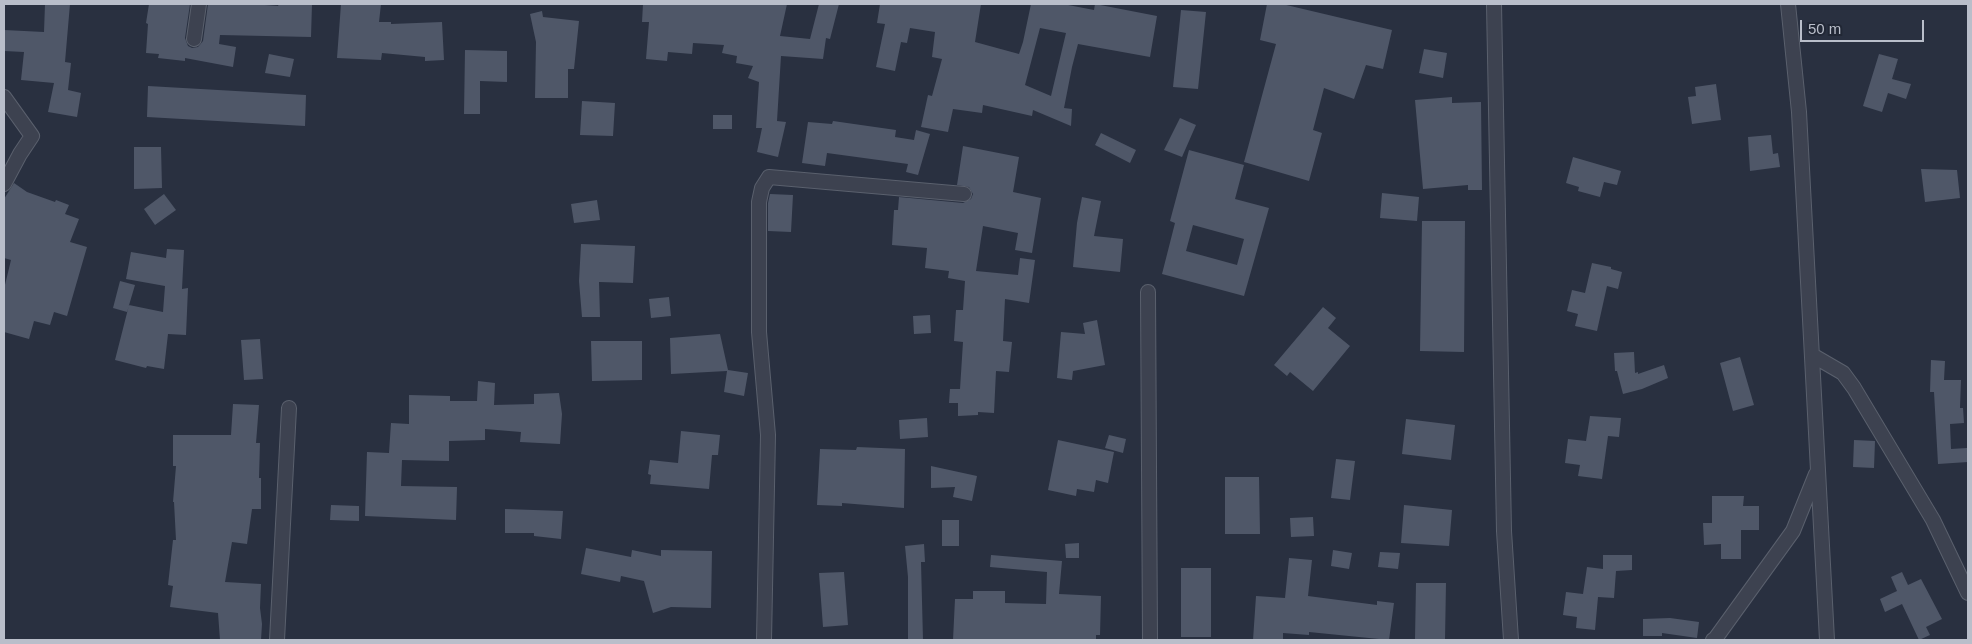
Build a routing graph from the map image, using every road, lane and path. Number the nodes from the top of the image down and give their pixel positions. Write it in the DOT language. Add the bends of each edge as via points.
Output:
graph roads {
  1 [pos="199,4"];
  2 [pos="1494,4"];
  3 [pos="1788,4"];
  4 [pos="194,39"];
  5 [pos="4,97"];
  6 [pos="4,184"];
  7 [pos="964,194"];
  8 [pos="1148,292"];
  9 [pos="1812,355"];
  10 [pos="289,408"];
  11 [pos="1818,469"];
  12 [pos="1968,594"];
  13 [pos="276,640"];
  14 [pos="764,640"];
  15 [pos="1150,640"];
  16 [pos="1511,640"];
  17 [pos="1713,640"];
  18 [pos="1827,640"];
  1 -- 4 [label="street"];
  2 -- 16 [label="street" via="1504,531"];
  3 -- 9 [label="street" via="1799,112"];
  5 -- 6 [label="street" via="32,136"];
  7 -- 14 [label="street" via="769,177 762,188 759,202 759,332 768,435"];
  8 -- 15 [label="street"];
  9 -- 11 [label="street"];
  9 -- 12 [label="street" via="1843,374 1854,388 1933,520"];
  10 -- 13 [label="street"];
  11 -- 17 [label="street" via="1793,531"];
  11 -- 18 [label="street"];
}
